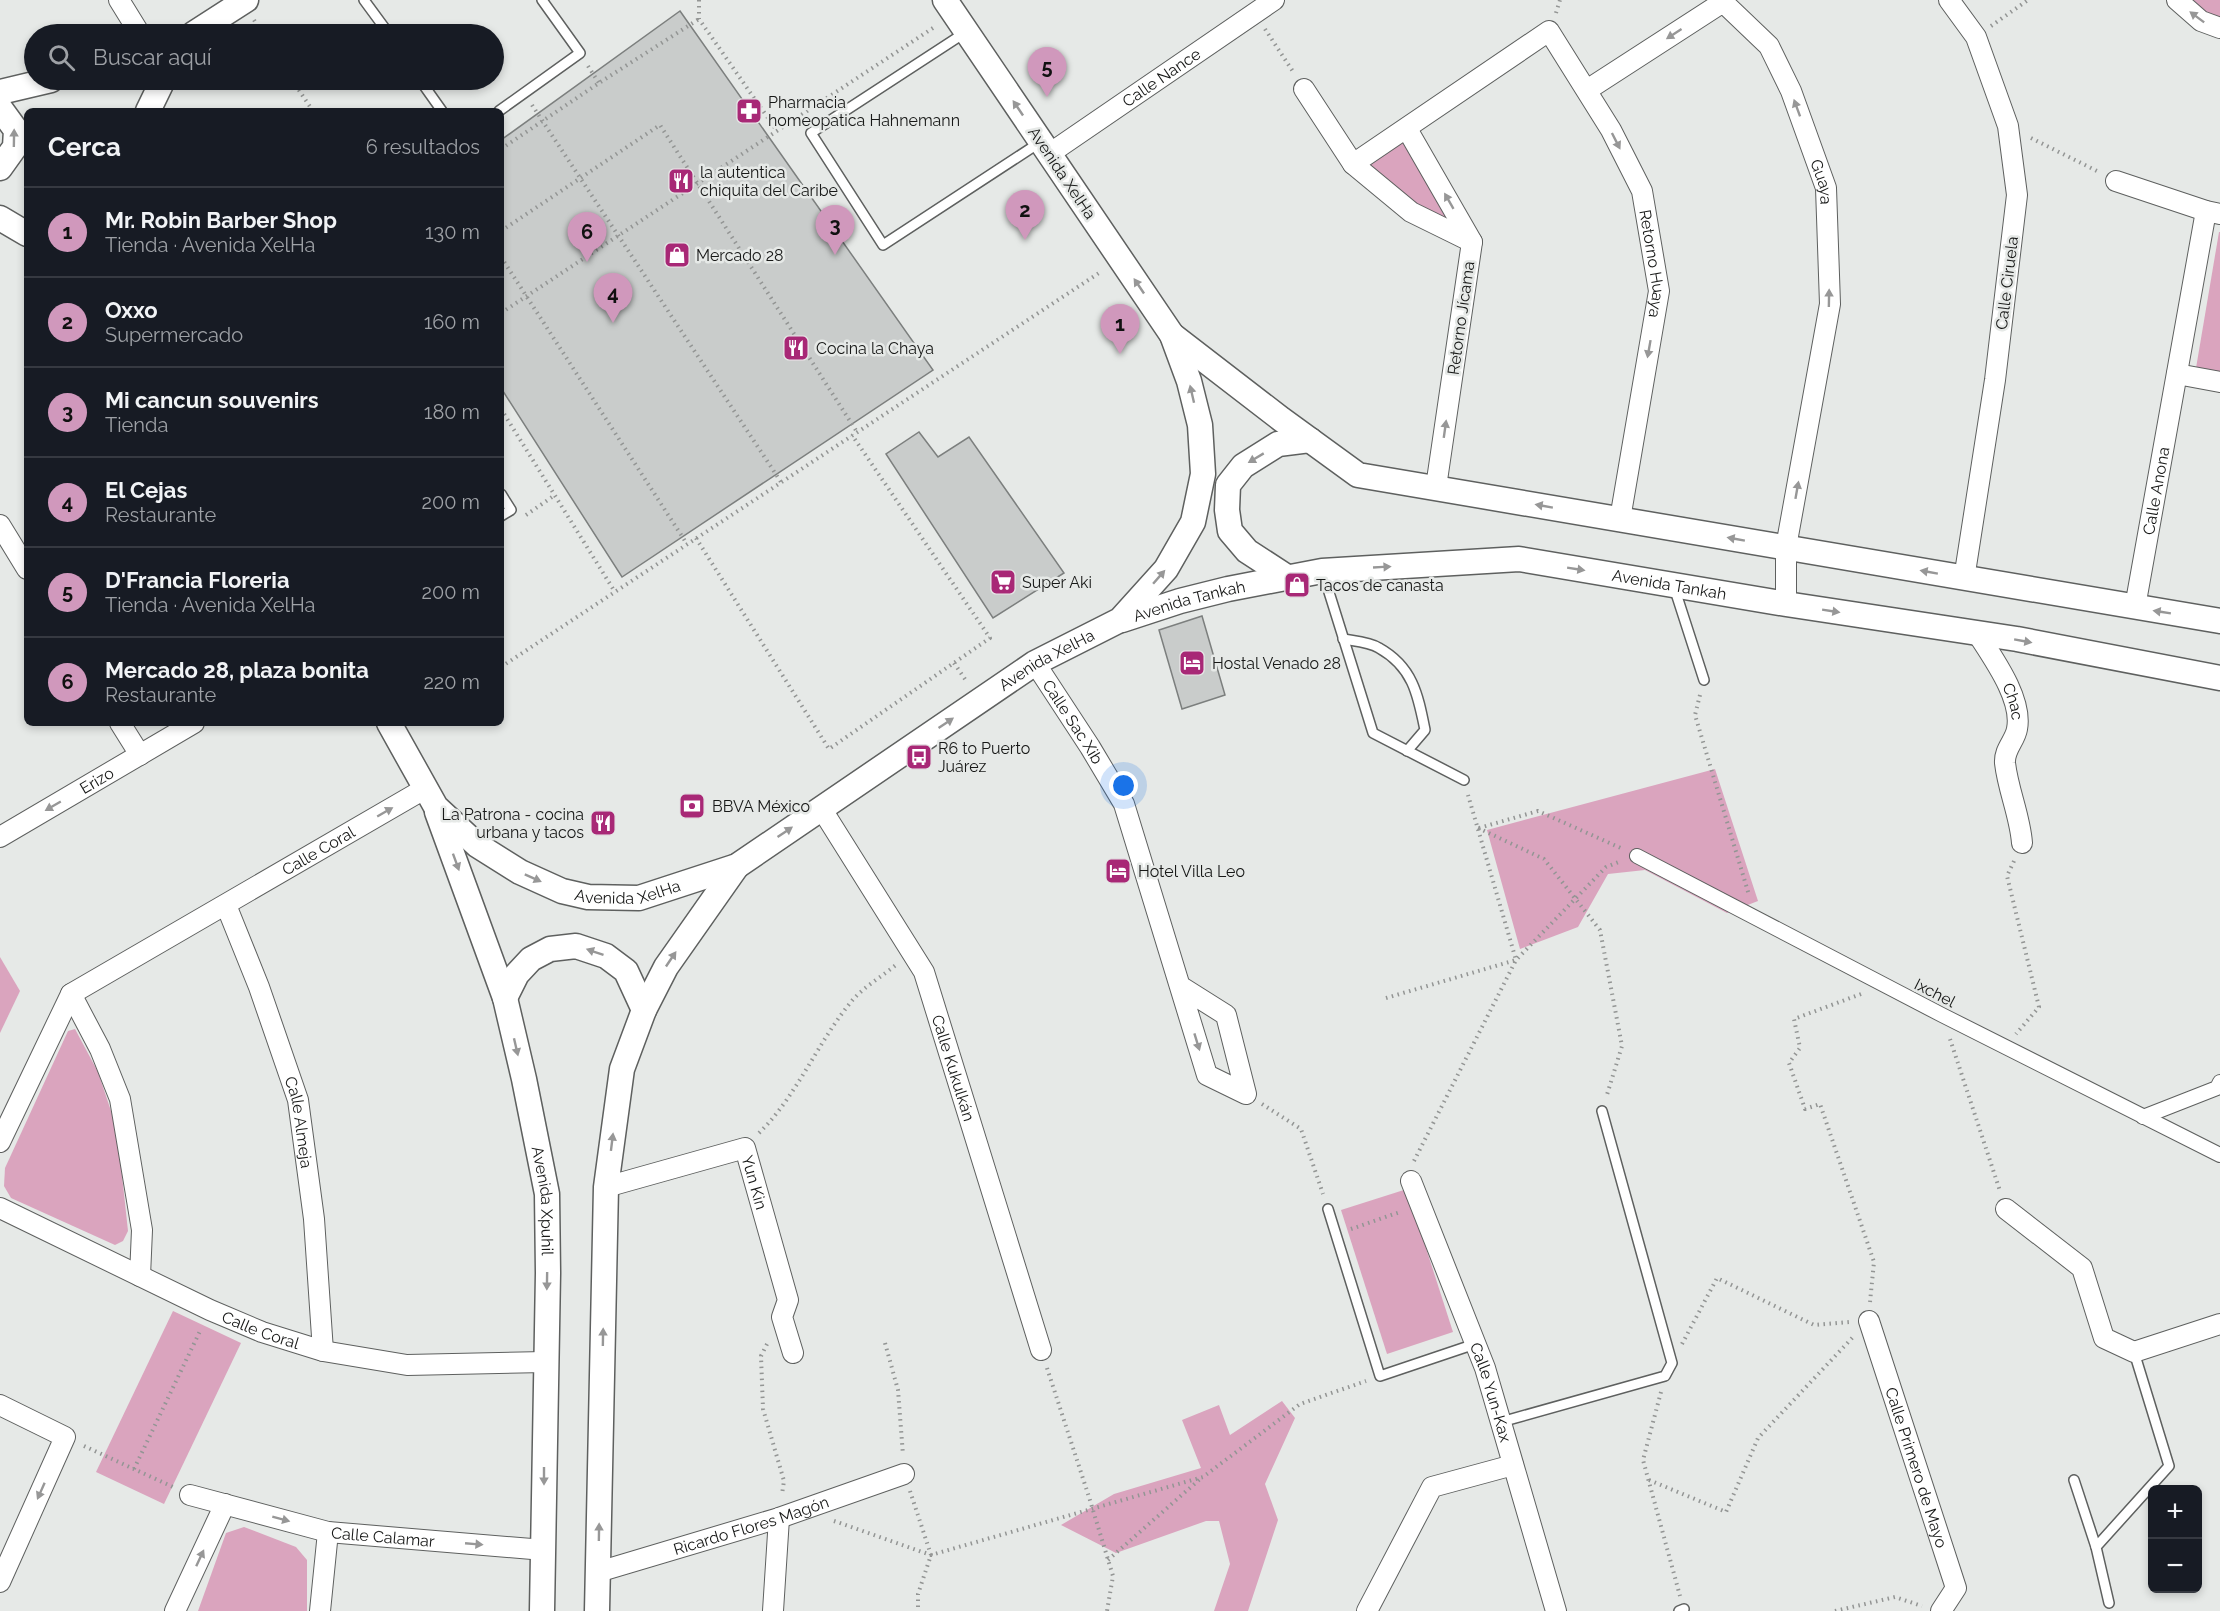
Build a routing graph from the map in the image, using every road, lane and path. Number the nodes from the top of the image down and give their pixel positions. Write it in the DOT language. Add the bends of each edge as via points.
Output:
graph roads {
  1 [pos="119,0"];
  2 [pos="246,0"];
  3 [pos="364,0"];
  4 [pos="542,0"];
  5 [pos="699,0"];
  6 [pos="1274,0"];
  7 [pos="1949,0"];
  8 [pos="2028,0"];
  9 [pos="2177,0"];
  10 [pos="953,10"];
  11 [pos="1254,13"];
  12 [pos="699,19"];
  13 [pos="134,24"];
  14 [pos="209,24"];
  15 [pos="382,24"];
  16 [pos="2220,28"];
  17 [pos="1976,37"];
  18 [pos="24,86"];
  19 [pos="1304,89"];
  20 [pos="159,90"];
  21 [pos="299,90"];
  22 [pos="427,90"];
  23 [pos="1587,90"];
  24 [pos="0,92"];
  25 [pos="524,93"];
  26 [pos="0,108"];
  27 [pos="150,108"];
  28 [pos="311,108"];
  29 [pos="440,108"];
  30 [pos="503,108"];
  31 [pos="543,121"];
  32 [pos="2008,126"];
  33 [pos="1407,129"];
  34 [pos="777,130"];
  35 [pos="504,147"];
  36 [pos="1045,148"];
  37 [pos="1353,164"];
  38 [pos="0,168"];
  39 [pos="581,178"];
  40 [pos="2116,181"];
  41 [pos="698,183"];
  42 [pos="2213,212"];
  43 [pos="0,218"];
  44 [pos="504,229"];
  45 [pos="24,232"];
  46 [pos="618,236"];
  47 [pos="1472,242"];
  48 [pos="1121,259"];
  49 [pos="504,262"];
  50 [pos="526,296"];
  51 [pos="504,311"];
  52 [pos="1172,335"];
  53 [pos="2177,374"];
  54 [pos="2220,382"];
  55 [pos="504,414"];
  56 [pos="858,432"];
  57 [pos="852,435"];
  58 [pos="1310,440"];
  59 [pos="782,482"];
  60 [pos="1436,487"];
  61 [pos="504,499"];
  62 [pos="504,514"];
  63 [pos="1620,519"];
  64 [pos="0,525"];
  65 [pos="696,538"];
  66 [pos="687,544"];
  67 [pos="1786,547"];
  68 [pos="24,564"];
  69 [pos="1322,571"];
  70 [pos="1287,578"];
  71 [pos="1964,579"];
  72 [pos="1674,585"];
  73 [pos="615,592"];
  74 [pos="1786,604"];
  75 [pos="2135,607"];
  76 [pos="1120,621"];
  77 [pos="2220,621"];
  78 [pos="1977,633"];
  79 [pos="1343,639"];
  80 [pos="1035,663"];
  81 [pos="504,665"];
  82 [pos="2220,678"];
  83 [pos="1704,680"];
  84 [pos="122,726"];
  85 [pos="189,726"];
  86 [pos="391,726"];
  87 [pos="1407,751"];
  88 [pos="140,755"];
  89 [pos="1464,780"];
  90 [pos="431,797"];
  91 [pos="821,808"];
  92 [pos="1478,828"];
  93 [pos="0,837"];
  94 [pos="2022,843"];
  95 [pos="1637,856"];
  96 [pos="737,866"];
  97 [pos="1575,898"];
  98 [pos="226,905"];
  99 [pos="1756,919"];
  100 [pos="912,953"];
  101 [pos="1516,960"];
  102 [pos="1885,985"];
  103 [pos="1180,986"];
  104 [pos="71,994"];
  105 [pos="505,998"];
  106 [pos="1386,998"];
  107 [pos="644,1010"];
  108 [pos="1942,1015"];
  109 [pos="2005,1046"];
  110 [pos="2220,1082"];
  111 [pos="1246,1094"];
  112 [pos="1602,1112"];
  113 [pos="2143,1116"];
  114 [pos="0,1142"];
  115 [pos="745,1148"];
  116 [pos="2220,1155"];
  117 [pos="1411,1181"];
  118 [pos="606,1187"];
  119 [pos="1420,1205"];
  120 [pos="0,1208"];
  121 [pos="1328,1209"];
  122 [pos="2006,1209"];
  123 [pos="1336,1234"];
  124 [pos="140,1276"];
  125 [pos="210,1310"];
  126 [pos="782,1317"];
  127 [pos="1869,1321"];
  128 [pos="2220,1324"];
  129 [pos="885,1343"];
  130 [pos="1475,1344"];
  131 [pos="1041,1350"];
  132 [pos="323,1351"];
  133 [pos="2134,1352"];
  134 [pos="793,1353"];
  135 [pos="545,1362"];
  136 [pos="1672,1363"];
  137 [pos="1380,1376"];
  138 [pos="1665,1376"];
  139 [pos="0,1405"];
  140 [pos="1501,1422"];
  141 [pos="65,1437"];
  142 [pos="1513,1465"];
  143 [pos="134,1469"];
  144 [pos="904,1474"];
  145 [pos="1203,1477"];
  146 [pos="1649,1480"];
  147 [pos="2074,1480"];
  148 [pos="190,1495"];
  149 [pos="225,1504"];
  150 [pos="1093,1509"];
  151 [pos="802,1510"];
  152 [pos="779,1518"];
  153 [pos="328,1532"];
  154 [pos="2096,1547"];
  155 [pos="544,1550"];
  156 [pos="931,1555"];
  157 [pos="1108,1560"];
  158 [pos="598,1572"];
  159 [pos="0,1582"];
  160 [pos="2109,1603"];
  161 [pos="1934,1609"];
  162 [pos="1681,1610"];
  163 [pos="175,1611"];
  164 [pos="320,1611"];
  165 [pos="542,1611"];
  166 [pos="597,1611"];
  167 [pos="773,1611"];
  168 [pos="918,1611"];
  169 [pos="1107,1611"];
  170 [pos="1367,1611"];
  171 [pos="1556,1611"];
  172 [pos="1835,1611"];
  1 -- 13 [label="street"];
  2 -- 14 [label="street"];
  3 -- 15 [label="lane"];
  4 -- 25 [label="lane" via="580,53"];
  5 -- 12 [label="path"];
  6 -- 11 [label="street, Calle Nance"];
  7 -- 17 [label="street, Calle Ciruela"];
  8 -- 17 [label="path"];
  16 -- 9 [label="street, one-way" via="2200,21"];
  10 -- 34 [label="path"];
  36 -- 10 [label="street, Avenida XelHa, one-way"];
  10 -- 36 [label="lane" via="811,132 883,244"];
  11 -- 19 [label="path"];
  11 -- 36 [label="street, Calle Nance"];
  12 -- 31 [label="path"];
  12 -- 34 [label="path"];
  17 -- 32 [label="street, Calle Ciruela"];
  18 -- 24 [label="street"];
  19 -- 37 [label="street"];
  20 -- 27 [label="street"];
  21 -- 28 [label="path"];
  22 -- 29 [label="lane"];
  23 -- 33 [label="street, Retorno Huaya" via="1550,31"];
  23 -- 63 [label="street, Retorno Huaya, one-way" via="1642,191 1659,291"];
  67 -- 23 [label="street, Guaya, one-way" via="1830,304 1826,188 1791,91 1768,46 1723,2"];
  25 -- 30 [label="lane"];
  25 -- 31 [label="path"];
  38 -- 26 [label="street, one-way" via="15,147 16,130"];
  31 -- 35 [label="path"];
  31 -- 39 [label="path"];
  32 -- 40 [label="path"];
  32 -- 71 [label="street, Calle Ciruela" via="2017,195 1995,380"];
  33 -- 37 [label="street"];
  47 -- 33 [label="street, Retorno Jícama, one-way"];
  34 -- 41 [label="path"];
  36 -- 48 [label="street, Avenida XelHa"];
  37 -- 47 [label="street" via="1411,212"];
  39 -- 41 [label="path" via="660,125"];
  39 -- 44 [label="path"];
  39 -- 46 [label="path"];
  40 -- 42 [label="street, Calle Anona"];
  41 -- 46 [label="path"];
  41 -- 56 [label="path"];
  42 -- 53 [label="street, Calle Anona"];
  43 -- 45 [label="street"];
  46 -- 50 [label="path"];
  46 -- 59 [label="path"];
  60 -- 47 [label="street, Retorno Jícama, one-way"];
  52 -- 48 [label="street, Avenida XelHa, one-way"];
  48 -- 56 [label="path"];
  49 -- 50 [label="path"];
  50 -- 51 [label="path"];
  50 -- 66 [label="path"];
  52 -- 58 [label="street"];
  76 -- 52 [label="street, Avenida XelHa, one-way" via="1166,568 1193,522 1203,474 1200,425"];
  53 -- 54 [label="street"];
  53 -- 75 [label="street, Calle Anona"];
  55 -- 73 [label="path"];
  56 -- 57 [label="path"];
  57 -- 59 [label="path"];
  57 -- 65 [label="path" via="990,638 829,749"];
  58 -- 60 [label="street" via="1358,475"];
  58 -- 70 [label="street, one-way" via="1278,444 1243,466 1228,485 1230,531 1247,551"];
  59 -- 65 [label="path"];
  63 -- 60 [label="street, one-way"];
  61 -- 62 [label="lane" via="511,510"];
  67 -- 63 [label="street, one-way"];
  64 -- 68 [label="street"];
  65 -- 66 [label="path"];
  66 -- 73 [label="path"];
  71 -- 67 [label="street, one-way"];
  67 -- 74 [label="street"];
  69 -- 70 [label="street, Avenida Tankah"];
  69 -- 72 [label="street, Avenida Tankah, one-way" via="1519,559"];
  69 -- 79 [label="lane"];
  70 -- 76 [label="street, Avenida Tankah" via="1180,601"];
  71 -- 75 [label="street"];
  72 -- 74 [label="street, Avenida Tankah"];
  72 -- 83 [label="lane"];
  73 -- 81 [label="path"];
  74 -- 78 [label="street, Avenida Tankah, one-way"];
  77 -- 75 [label="street, one-way"];
  76 -- 80 [label="street, Avenida XelHa"];
  78 -- 82 [label="street, Avenida Tankah, one-way"];
  78 -- 94 [label="street, Chac" via="2017,707 2017,730 2004,756"];
  79 -- 87 [label="lane" via="1373,734"];
  79 -- 87 [label="lane" via="1378,647 1405,667 1419,699 1425,730"];
  91 -- 80 [label="street, Avenida XelHa, one-way"];
  80 -- 103 [label="street, Calle Sac Xib" via="1124,804"];
  83 -- 99 [label="path" via="1695,715"];
  84 -- 88 [label="street"];
  85 -- 88 [label="street, Erizo"];
  86 -- 90 [label="street, Avenida XelHa"];
  87 -- 89 [label="lane"];
  88 -- 93 [label="street, Erizo, one-way"];
  89 -- 92 [label="path"];
  90 -- 96 [label="street, Avenida XelHa, one-way" via="477,845 520,872 562,891 588,897 639,898"];
  98 -- 90 [label="street, Calle Coral, one-way"];
  90 -- 105 [label="street, Avenida Xpuhil, one-way"];
  96 -- 91 [label="street, Avenida XelHa, one-way"];
  91 -- 100 [label="street, Calle Kukulkán"];
  92 -- 95 [label="path" via="1538,811"];
  92 -- 97 [label="path" via="1544,859"];
  92 -- 101 [label="path"];
  94 -- 109 [label="path" via="2007,876 2039,1007"];
  95 -- 97 [label="path" via="1606,867"];
  95 -- 99 [label="street, Ixchel"];
  107 -- 96 [label="street, one-way" via="666,967"];
  97 -- 101 [label="path"];
  97 -- 112 [label="path" via="1600,930 1622,1046"];
  98 -- 104 [label="street, Calle Coral"];
  98 -- 132 [label="street, Calle Almeja" via="260,987 298,1101 314,1220"];
  99 -- 102 [label="street, Ixchel"];
  100 -- 115 [label="path" via="852,1000 774,1119"];
  100 -- 131 [label="street, Calle Kukulkán" via="924,972"];
  101 -- 106 [label="path"];
  101 -- 117 [label="path" via="1410,1170"];
  102 -- 108 [label="street, Ixchel"];
  102 -- 127 [label="path" via="1794,1019 1800,1048 1788,1063 1805,1109 1820,1104 1874,1262"];
  103 -- 111 [label="street" via="1226,1015"];
  103 -- 111 [label="street, Calle Sac Xib, one-way" via="1207,1075"];
  104 -- 114 [label="street"];
  104 -- 124 [label="street" via="100,1049 120,1099 142,1230"];
  107 -- 105 [label="street, one-way" via="626,972 606,956 576,946 550,949 531,959 517,974"];
  105 -- 135 [label="street, Avenida Xpuhil, one-way" via="547,1194"];
  118 -- 107 [label="street, one-way" via="622,1069"];
  108 -- 109 [label="street, Ixchel"];
  108 -- 122 [label="path"];
  109 -- 113 [label="street, Ixchel"];
  110 -- 113 [label="street" via="2217,1088"];
  111 -- 121 [label="path" via="1301,1129"];
  112 -- 136 [label="lane"];
  113 -- 116 [label="street, Ixchel"];
  115 -- 118 [label="street, Yun Kin"];
  115 -- 126 [label="street, Yun Kin" via="788,1300"];
  117 -- 119 [label="street, Calle Yun-Kax"];
  158 -- 118 [label="street, one-way"];
  119 -- 123 [label="path"];
  119 -- 130 [label="street, Calle Yun-Kax"];
  120 -- 124 [label="street, Calle Coral"];
  121 -- 123 [label="lane"];
  122 -- 133 [label="street" via="2082,1268 2104,1338"];
  123 -- 137 [label="lane"];
  124 -- 125 [label="street, Calle Coral"];
  125 -- 132 [label="street, Calle Coral"];
  125 -- 143 [label="path"];
  126 -- 134 [label="street, Yun Kin"];
  126 -- 152 [label="path" via="761,1356 763,1409 784,1481"];
  127 -- 136 [label="path" via="1814,1325 1717,1278"];
  127 -- 146 [label="path" via="1758,1438 1726,1512"];
  127 -- 161 [label="street, Calle Primero de Mayo" via="1956,1588"];
  128 -- 133 [label="street"];
  129 -- 144 [label="path" via="898,1390"];
  130 -- 137 [label="lane"];
  130 -- 140 [label="street, Calle Yun-Kax"];
  131 -- 150 [label="path"];
  132 -- 135 [label="street, Calle Coral" via="407,1365"];
  133 -- 154 [label="lane" via="2169,1466"];
  135 -- 155 [label="street, Avenida Xpuhil, one-way"];
  136 -- 138 [label="lane"];
  137 -- 145 [label="path" via="1300,1404"];
  138 -- 140 [label="lane"];
  138 -- 146 [label="path" via="1643,1460"];
  139 -- 141 [label="street"];
  140 -- 142 [label="street, Calle Yun-Kax"];
  141 -- 143 [label="path"];
  141 -- 159 [label="street, one-way"];
  142 -- 170 [label="street" via="1432,1487"];
  142 -- 171 [label="street, Calle Yun-Kax"];
  143 -- 148 [label="path"];
  144 -- 151 [label="street, Ricardo Flores Magón"];
  144 -- 156 [label="path"];
  145 -- 150 [label="path"];
  145 -- 157 [label="path"];
  146 -- 162 [label="path"];
  147 -- 154 [label="lane"];
  148 -- 149 [label="street, Calle Calamar"];
  149 -- 153 [label="street, Calle Calamar, one-way"];
  163 -- 149 [label="street, one-way"];
  150 -- 156 [label="path"];
  150 -- 157 [label="path"];
  151 -- 152 [label="street, Ricardo Flores Magón"];
  151 -- 156 [label="path"];
  152 -- 158 [label="street, Ricardo Flores Magón"];
  152 -- 167 [label="street"];
  153 -- 155 [label="street, Calle Calamar, one-way"];
  153 -- 164 [label="street"];
  154 -- 160 [label="lane"];
  155 -- 165 [label="street, Avenida Xpuhil"];
  156 -- 168 [label="path" via="918,1594"];
  157 -- 169 [label="path" via="1113,1576"];
  158 -- 166 [label="street"];
  161 -- 172 [label="path" via="1895,1597"];
}
